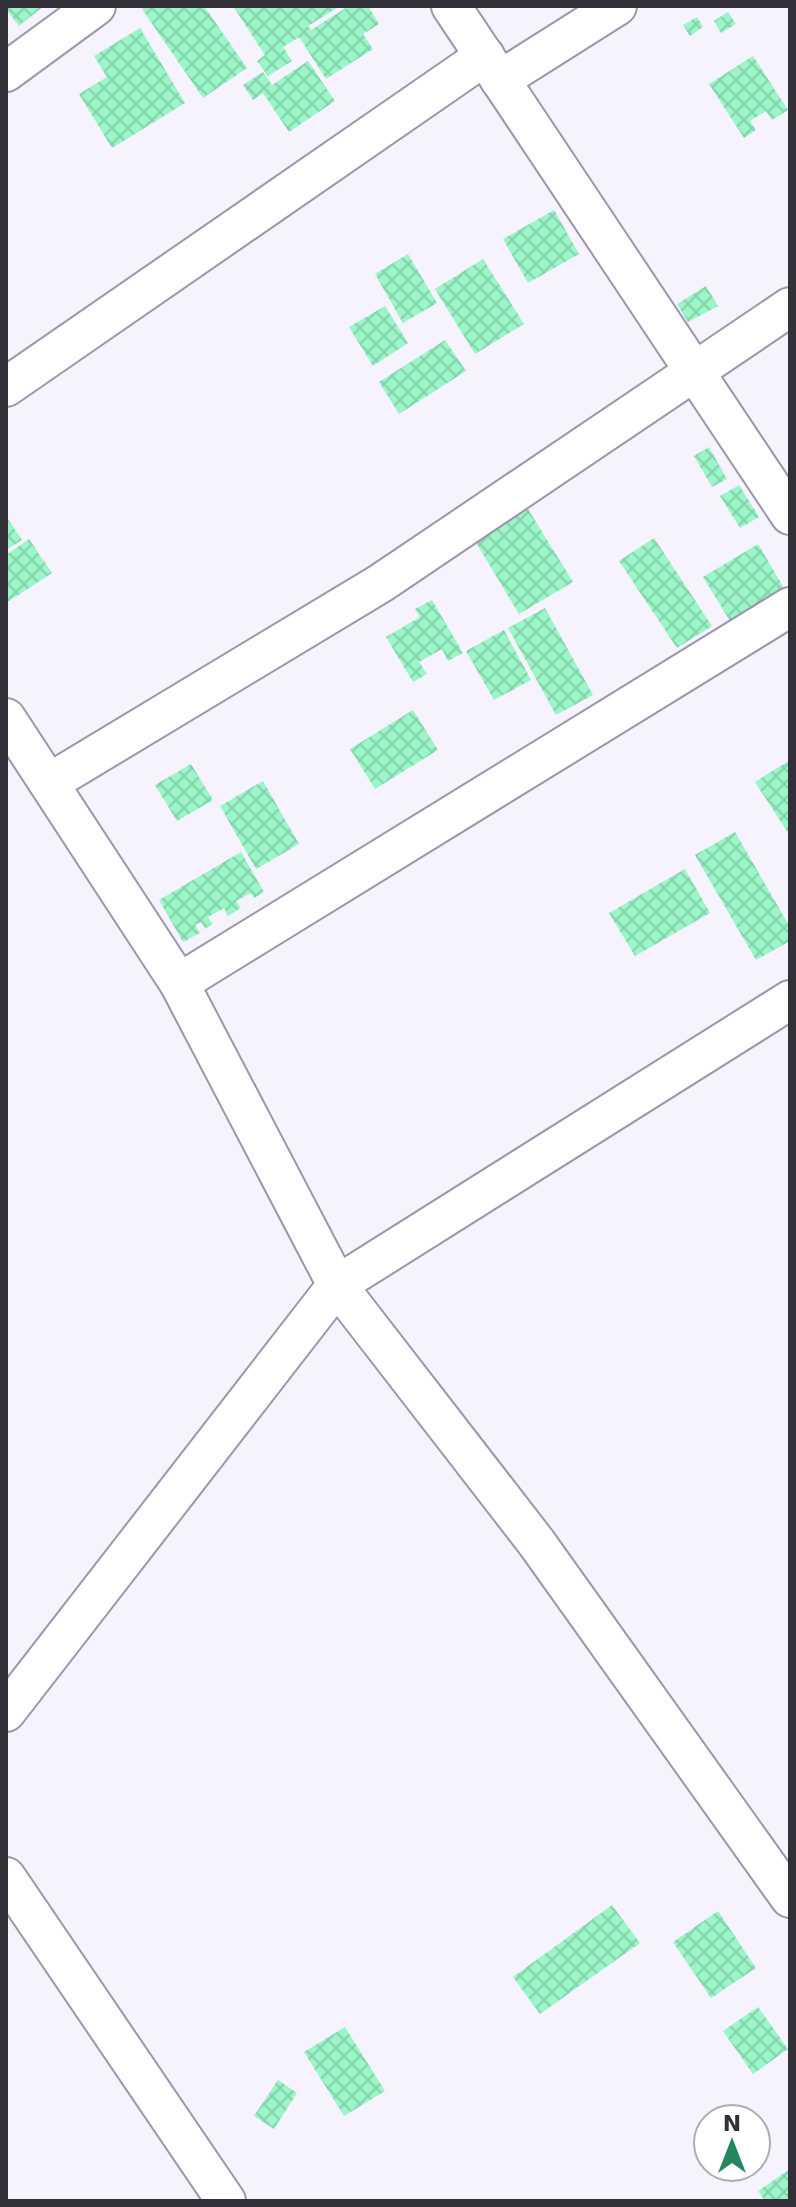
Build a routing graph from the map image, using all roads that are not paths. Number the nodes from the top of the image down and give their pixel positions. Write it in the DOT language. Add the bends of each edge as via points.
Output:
graph roads {
  1 [pos="96,6"];
  2 [pos="451,6"];
  3 [pos="617,6"];
  4 [pos="492,68"];
  5 [pos="6,72"];
  6 [pos="790,307"];
  7 [pos="695,371"];
  8 [pos="6,387"];
  9 [pos="790,515"];
  10 [pos="790,607"];
  11 [pos="6,718"];
  12 [pos="49,783"];
  13 [pos="179,983"];
  14 [pos="790,1000"];
  15 [pos="337,1285"];
  16 [pos="6,1712"];
  17 [pos="6,1877"];
  18 [pos="790,1898"];
  19 [pos="226,2201"];
  1 -- 5 [label="street"];
  2 -- 4 [label="street"];
  3 -- 4 [label="street"];
  4 -- 7 [label="street"];
  4 -- 8 [label="street"];
  6 -- 7 [label="street"];
  7 -- 9 [label="street"];
  7 -- 12 [label="street" via="381,583"];
  10 -- 13 [label="street"];
  11 -- 12 [label="street"];
  12 -- 13 [label="street"];
  13 -- 15 [label="street"];
  14 -- 15 [label="street"];
  15 -- 16 [label="street"];
  15 -- 18 [label="street" via="536,1542"];
  17 -- 19 [label="street"];
}
